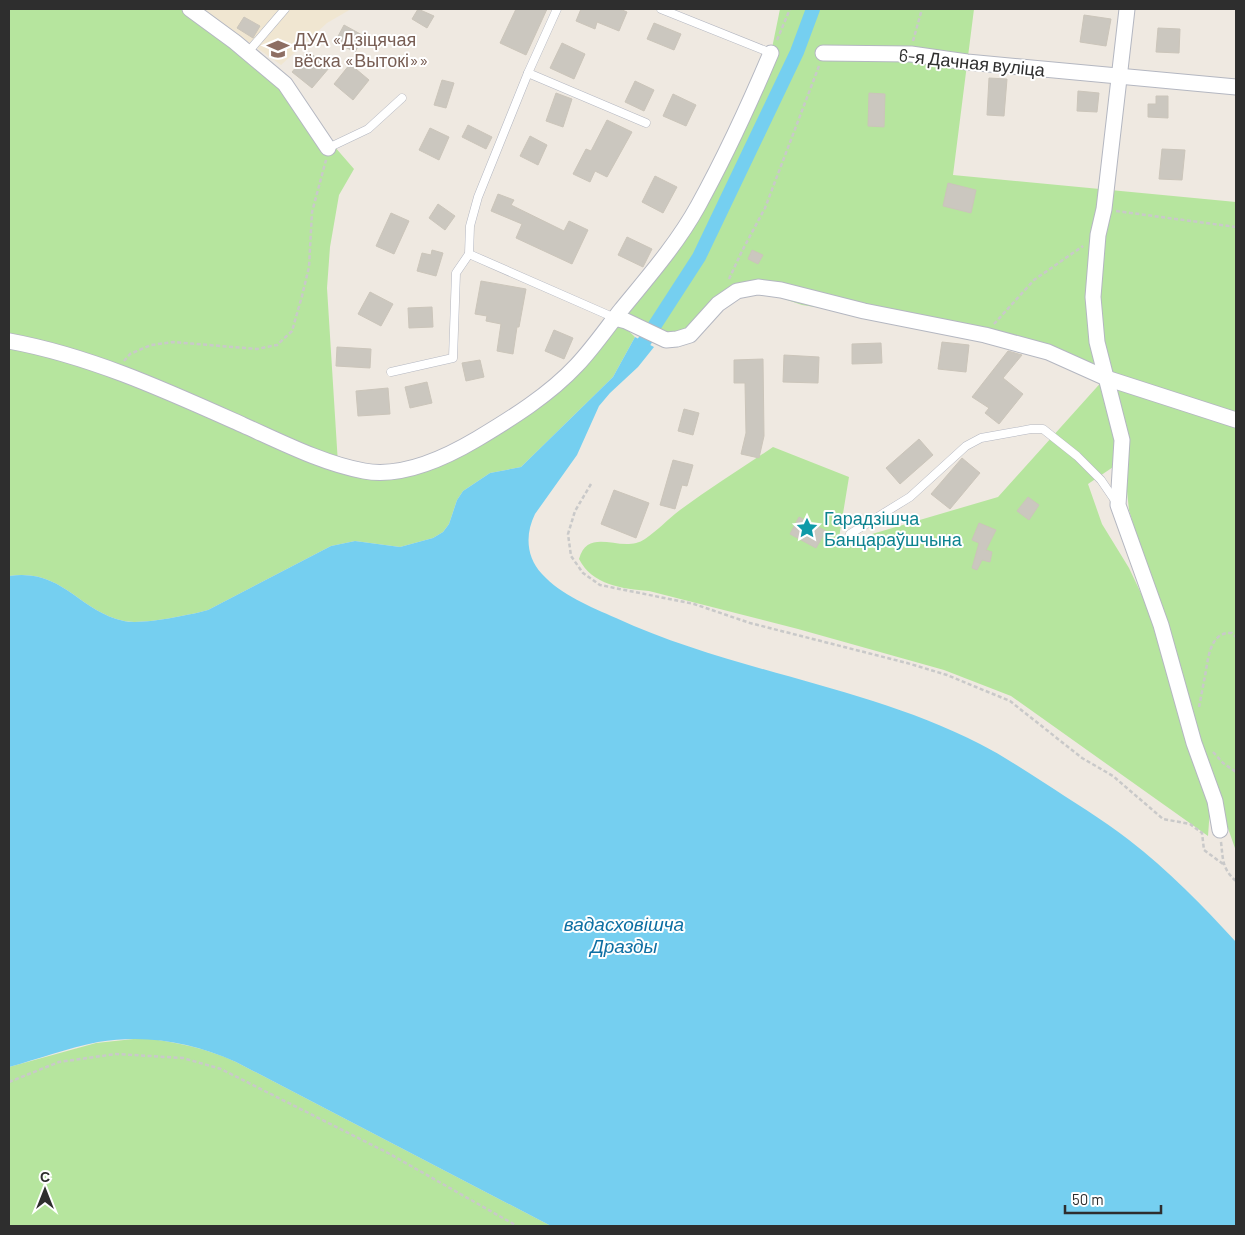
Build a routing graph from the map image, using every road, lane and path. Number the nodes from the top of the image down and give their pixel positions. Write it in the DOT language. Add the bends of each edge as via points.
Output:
graph roads {
  1 [pos="190,9"];
  2 [pos="285,9"];
  3 [pos="557,9"];
  4 [pos="661,9"];
  5 [pos="790,9"];
  6 [pos="922,9"];
  7 [pos="1127,9"];
  8 [pos="248,52"];
  9 [pos="771,53"];
  10 [pos="824,53"];
  11 [pos="911,54"];
  12 [pos="528,72"];
  13 [pos="1120,77"];
  14 [pos="1236,87"];
  15 [pos="402,98"];
  16 [pos="646,123"];
  17 [pos="328,148"];
  18 [pos="1104,209"];
  19 [pos="1236,227"];
  20 [pos="1098,235"];
  21 [pos="469,254"];
  22 [pos="718,304"];
  23 [pos="620,319"];
  24 [pos="985,335"];
  25 [pos="9,341"];
  26 [pos="115,371"];
  27 [pos="391,372"];
  28 [pos="1106,378"];
  29 [pos="1236,420"];
  30 [pos="591,484"];
  31 [pos="1118,505"];
  32 [pos="850,534"];
  33 [pos="1236,637"];
  34 [pos="1198,714"];
  35 [pos="1209,745"];
  36 [pos="1236,772"];
  37 [pos="1220,830"];
  38 [pos="1223,864"];
  39 [pos="1236,881"];
  40 [pos="9,1082"];
  41 [pos="517,1226"];
  1 -- 8 [label="street"];
  2 -- 8 [label="lane"];
  3 -- 12 [label="lane"];
  4 -- 9 [label="lane"];
  5 -- 9 [label="path"];
  6 -- 11 [label="path"];
  7 -- 13 [label="street"];
  8 -- 17 [label="street" via="285,84"];
  9 -- 23 [label="street" via="698,208"];
  10 -- 11 [label="street, 6-я Дачная вуліца"];
  10 -- 22 [label="path" via="764,208"];
  11 -- 13 [label="street, 6-я Дачная вуліца"];
  12 -- 16 [label="lane"];
  12 -- 21 [label="lane" via="478,197 470,226"];
  13 -- 14 [label="street, 6-я Дачная вуліца"];
  13 -- 18 [label="street"];
  15 -- 17 [label="lane" via="368,129"];
  17 -- 26 [label="path" via="312,212 309,267 292,331 277,345 257,350 173,342 151,345 130,354"];
  18 -- 19 [label="path"];
  18 -- 20 [label="street"];
  20 -- 24 [label="path" via="1034,280"];
  20 -- 28 [label="street" via="1093,297 1097,342"];
  21 -- 23 [label="lane"];
  21 -- 27 [label="lane" via="456,273 454,358"];
  22 -- 23 [label="street" via="690,335 666,340"];
  22 -- 24 [label="street" via="737,291 758,288 781,290 864,311"];
  23 -- 26 [label="street" via="575,367 509,420 446,457 391,471 366,472 338,464"];
  24 -- 28 [label="street" via="1048,352"];
  25 -- 26 [label="street" via="41,347"];
  28 -- 29 [label="street"];
  28 -- 31 [label="street" via="1122,440"];
  30 -- 38 [label="path" via="575,511 568,534 571,556 583,573 600,585 694,604 750,623 947,675 1010,701 1082,758 1113,776 1163,819 1190,824 1202,833 1204,850"];
  31 -- 32 [label="lane" via="1101,480 1077,456 1043,429 1031,429 981,438 966,446 910,497"];
  31 -- 37 [label="street" via="1161,625 1194,743 1215,800"];
  33 -- 34 [label="path" via="1225,632 1210,648"];
  35 -- 36 [label="path" via="1212,752"];
  37 -- 38 [label="path"];
  38 -- 39 [label="path"];
  40 -- 41 [label="path" via="59,1062 116,1054 183,1058 221,1069 388,1153"];
}
